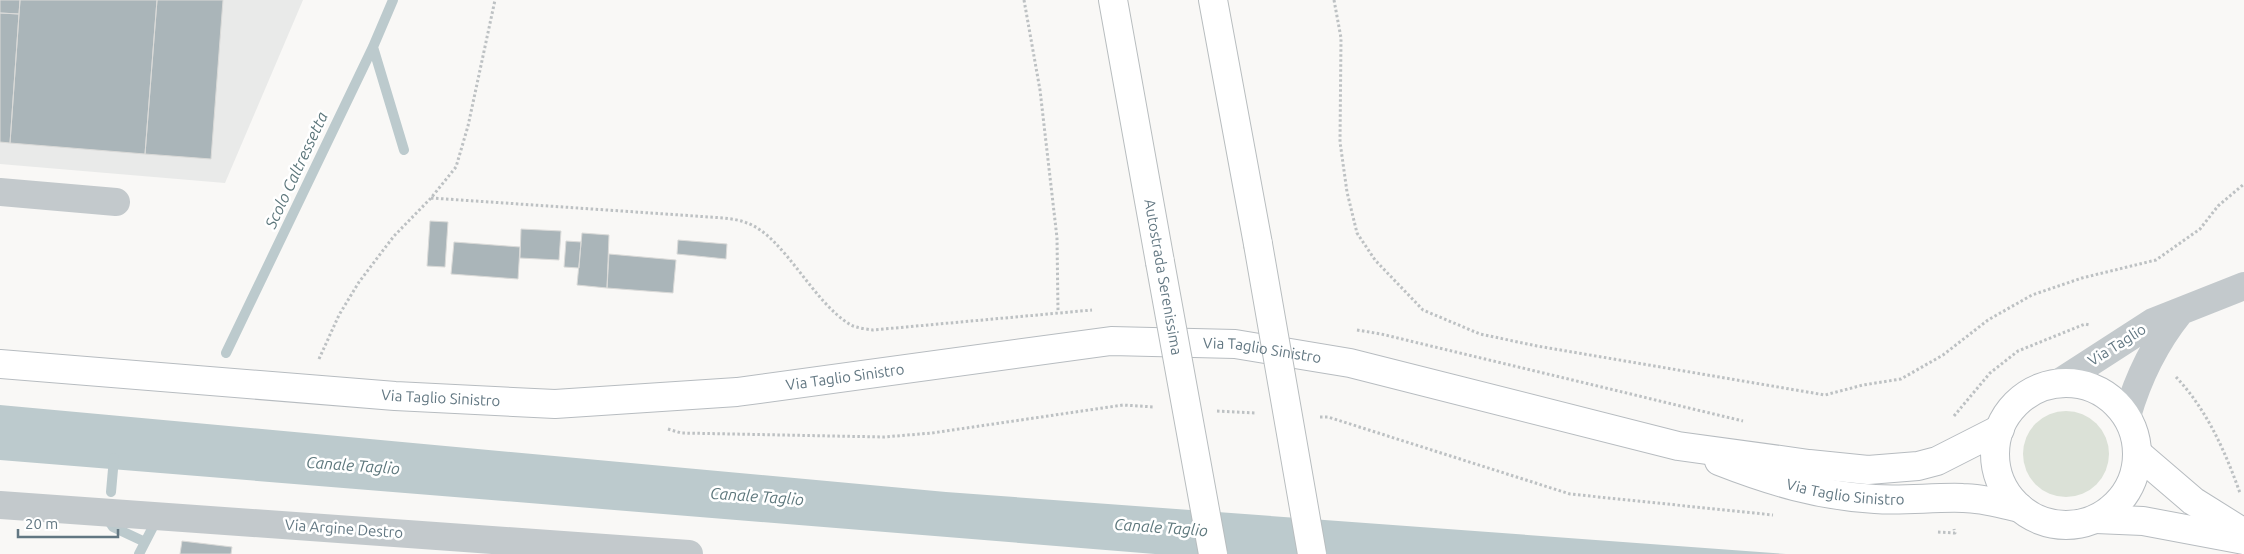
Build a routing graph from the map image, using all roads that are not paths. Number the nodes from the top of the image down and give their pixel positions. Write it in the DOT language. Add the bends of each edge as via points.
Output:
graph roads {
  1 [pos="1113,0"];
  2 [pos="1214,0"];
  3 [pos="0,192"];
  4 [pos="116,202"];
  5 [pos="2244,286"];
  6 [pos="2180,312"];
  7 [pos="0,364"];
  8 [pos="2056,384"];
  9 [pos="2126,416"];
  10 [pos="2000,429"];
  11 [pos="1678,446"];
  12 [pos="2137,453"];
  13 [pos="0,505"];
  14 [pos="2020,508"];
  15 [pos="2096,519"];
  16 [pos="2244,533"];
  17 [pos="2244,540"];
  18 [pos="689,554"];
  19 [pos="1213,554"];
  20 [pos="1312,554"];
  1 -- 19 [label="main road, Autostrada Serenissima, bridge"];
  2 -- 20 [label="main road, bridge"];
  3 -- 4 [label="street"];
  5 -- 6 [label="street, Via Taglio"];
  6 -- 8 [label="street, Via Taglio" via="2142,328"];
  6 -- 9 [label="street, Via Taglio" via="2164,332 2136,384"];
  7 -- 11 [label="main road, Via Taglio Sinistro" via="305,389 555,404 737,392 1111,341 1235,344 1350,363"];
  8 -- 9 [label="main road" via="2081,384 2094,388 2117,404"];
  8 -- 10 [label="main road" via="2033,391 2016,404"];
  9 -- 12 [label="main road" via="2134,434"];
  10 -- 11 [label="main road, Via Taglio Sinistro" via="1937,461 1901,469 1868,470"];
  10 -- 14 [label="main road" via="1996,469 2005,491"];
  11 -- 14 [label="main road, Via Taglio Sinistro" via="1764,478 1811,491 1876,499 1964,498"];
  12 -- 15 [label="main road" via="2136,468 2125,494"];
  12 -- 16 [label="main road" via="2193,501"];
  13 -- 18 [label="street, Via Argine Destro"];
  14 -- 15 [label="main road" via="2041,521 2057,525"];
  15 -- 17 [label="main road" via="2143,520"];
}
